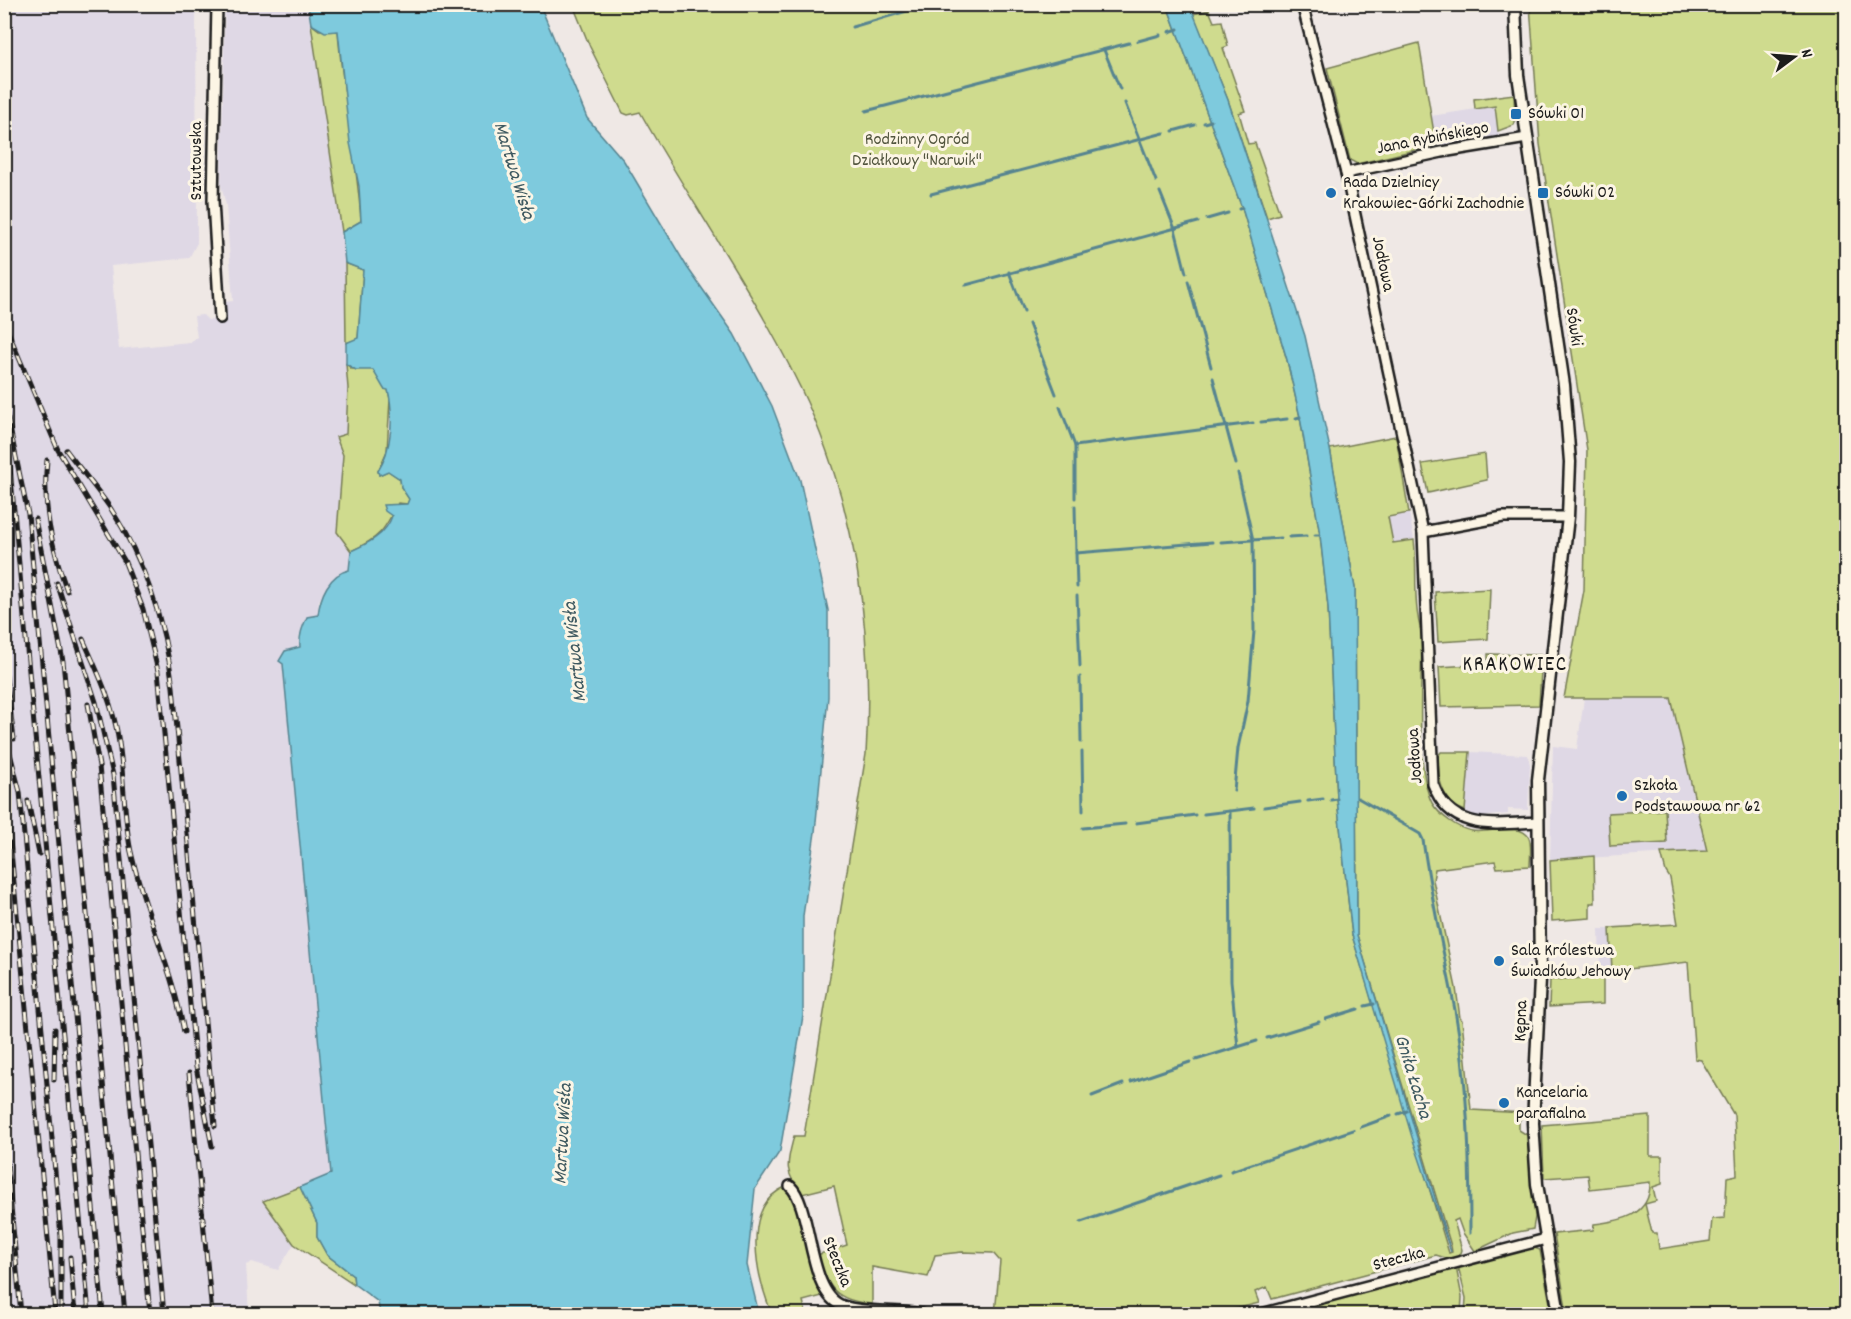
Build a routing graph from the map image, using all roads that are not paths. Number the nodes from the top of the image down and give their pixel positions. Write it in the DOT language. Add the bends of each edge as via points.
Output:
graph roads {
  1 [pos="217,4"];
  2 [pos="1302,4"];
  3 [pos="1515,4"];
  4 [pos="1527,138"];
  5 [pos="1346,173"];
  6 [pos="220,318"];
  7 [pos="1568,517"];
  8 [pos="1424,531"];
  9 [pos="1552,656"];
  10 [pos="1538,822"];
  11 [pos="790,1186"];
  12 [pos="1546,1239"];
  13 [pos="921,1314"];
  14 [pos="1261,1314"];
  15 [pos="1559,1314"];
  1 -- 6 [label="street, Sztutowska" via="213,201"];
  2 -- 5 [label="street, Jodłowa"];
  3 -- 4 [label="street, Sówki" via="1518,75"];
  4 -- 5 [label="street, Jana Rybińskiego"];
  4 -- 7 [label="street, Sówki" via="1564,385 1570,462"];
  5 -- 8 [label="street, Jodłowa"];
  7 -- 8 [label="street" via="1503,517"];
  7 -- 9 [label="street, Sówki"];
  8 -- 10 [label="street, Jodłowa" via="1430,755 1437,795 1443,804 1467,820 1487,824"];
  9 -- 10 [label="street, Kępna" via="1540,751"];
  10 -- 12 [label="street, Kępna" via="1540,979 1533,1123"];
  11 -- 13 [label="street, Steczka" via="799,1201 812,1254 832,1299 855,1308"];
  12 -- 14 [label="street, Steczka"];
  12 -- 15 [label="street, Kępna"];
}
